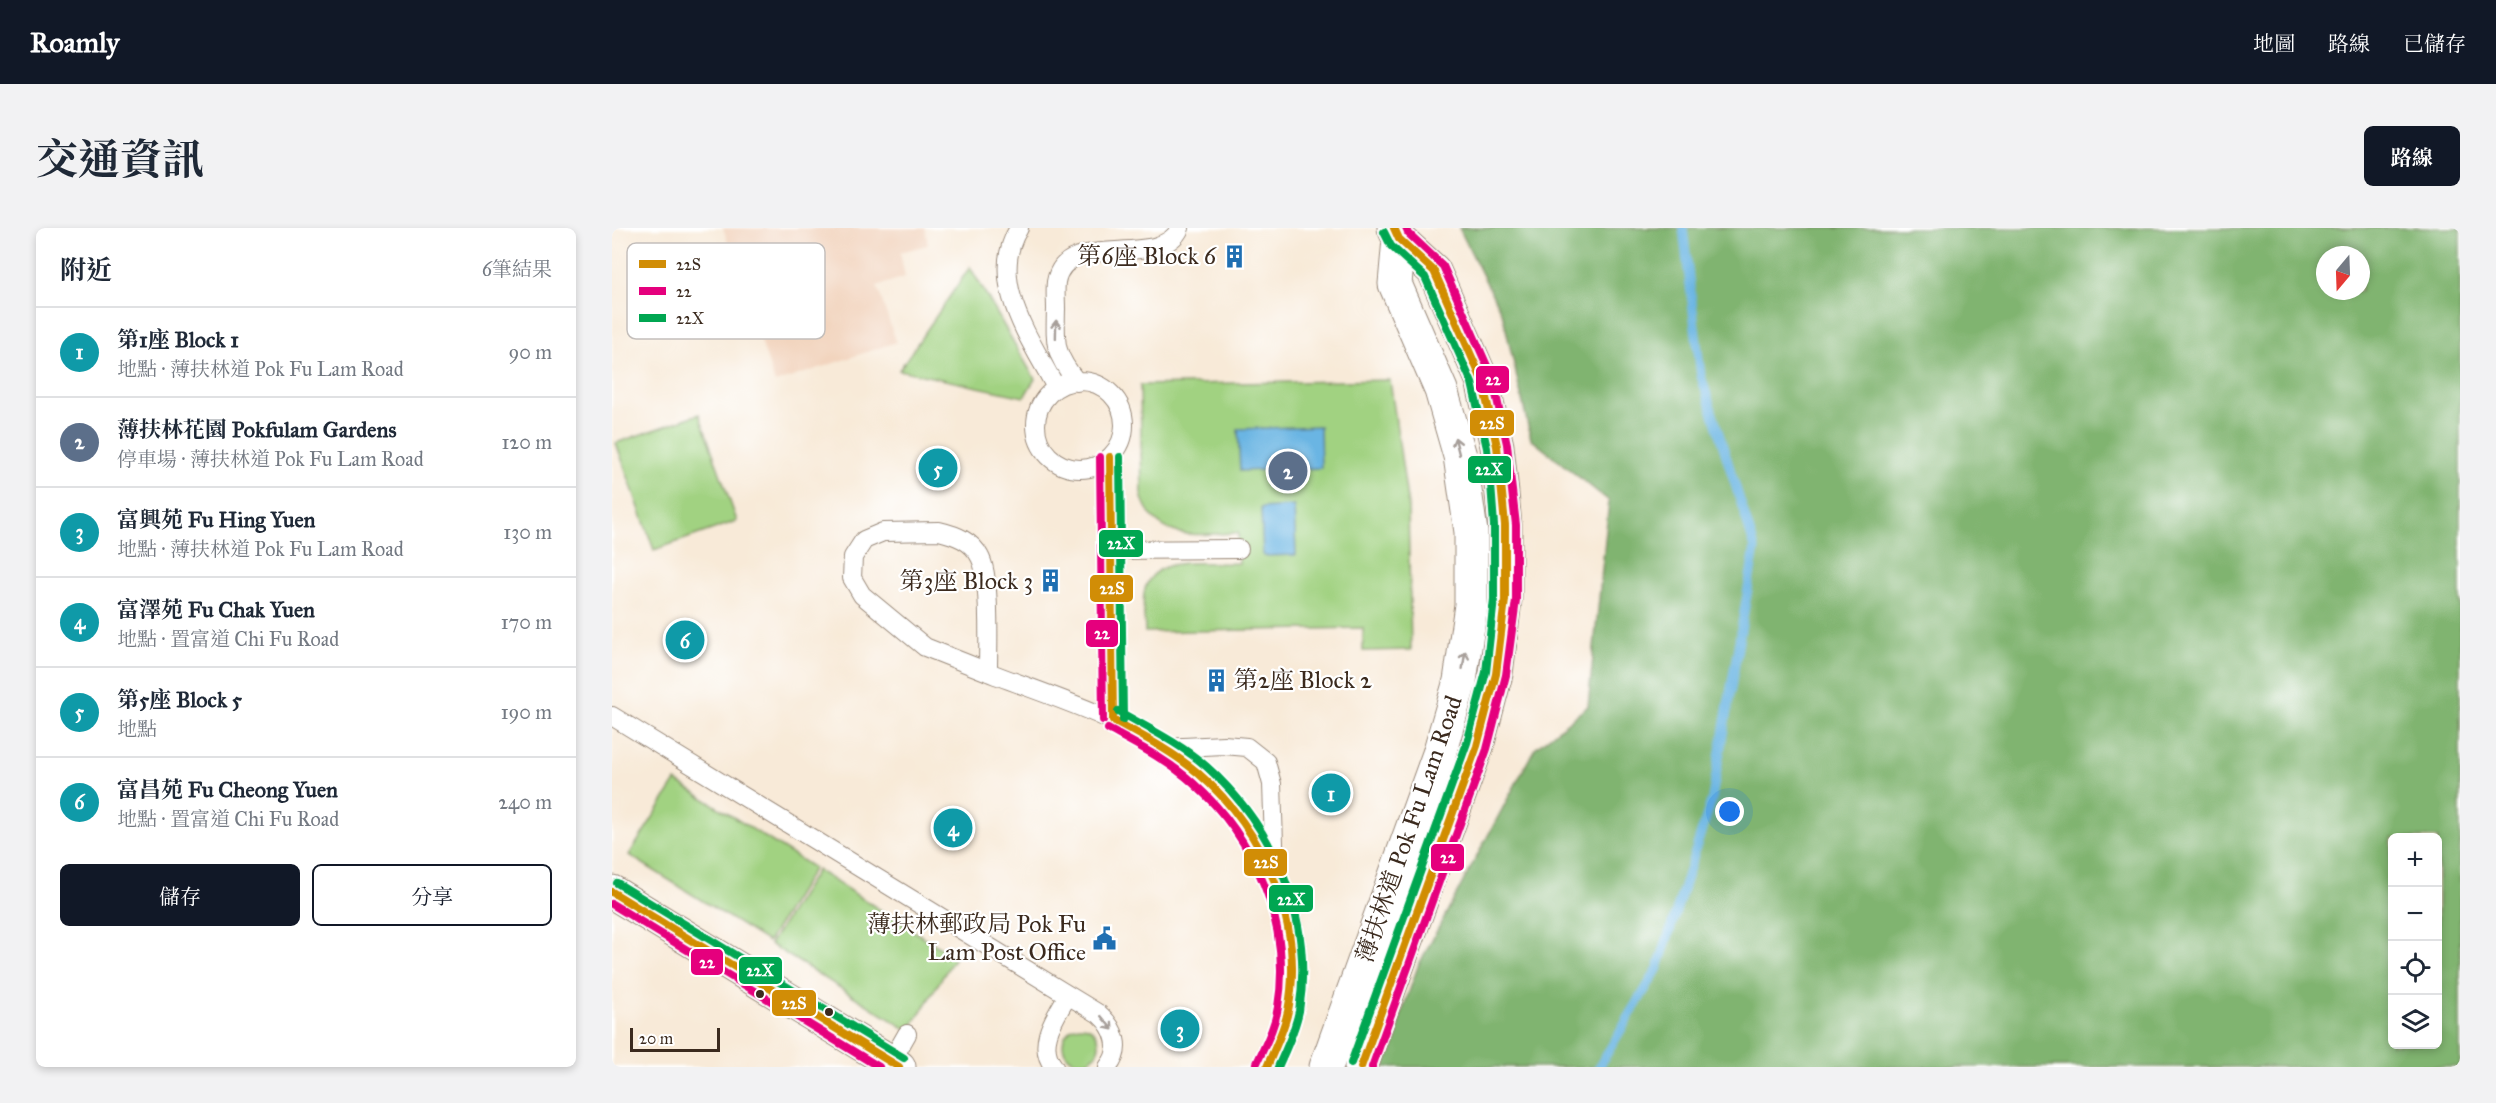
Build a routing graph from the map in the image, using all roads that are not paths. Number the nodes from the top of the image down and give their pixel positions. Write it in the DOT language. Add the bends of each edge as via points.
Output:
graph roads {
  1 [pos="1019,228"];
  2 [pos="1180,228"];
  3 [pos="1396,234"];
  4 [pos="1077,382"];
  5 [pos="1056,388"];
  6 [pos="1110,457"];
  7 [pos="1239,549"];
  8 [pos="1111,550"];
  9 [pos="988,672"];
  10 [pos="612,716"];
  11 [pos="1113,720"];
  12 [pos="1163,748"];
  13 [pos="1275,881"];
  14 [pos="612,892"];
  15 [pos="1068,995"];
  16 [pos="907,1034"];
  17 [pos="895,1065"];
  18 [pos="1054,1067"];
  19 [pos="1108,1067"];
  20 [pos="1267,1067"];
  21 [pos="1326,1067"];
  22 [pos="1361,1067"];
  1 -- 5 [label="lane" via="1009,253 1011,297"];
  4 -- 2 [label="lane, one-way" via="1062,363 1056,340 1056,280 1065,262 1082,250 1162,245"];
  21 -- 3 [label="main road, 薄扶林道 Pok Fu Lam Road, one-way" via="1439,754 1460,681 1471,605 1471,532 1460,456 1441,390 1395,284"];
  3 -- 22 [label="main road, 薄扶林道 Pok Fu Lam Road" via="1434,271 1482,380 1501,483 1505,600 1496,674 1477,746"];
  4 -- 5 [label="lane"];
  4 -- 6 [label="lane" via="1099,387 1116,401 1124,430"];
  5 -- 6 [label="lane" via="1038,410 1038,439 1045,452 1069,468 1098,465"];
  6 -- 8 [label="lane"];
  7 -- 8 [label="lane"];
  8 -- 11 [label="lane"];
  9 -- 9 [label="lane" via="925,647 862,595 852,578 853,557 864,540 883,532 939,531 971,544 986,575"];
  9 -- 11 [label="lane"];
  10 -- 15 [label="lane"];
  11 -- 12 [label="lane"];
  12 -- 13 [label="lane" via="1199,774 1230,805 1256,841"];
  12 -- 13 [label="lane" via="1247,747 1266,762 1272,784"];
  13 -- 20 [label="lane" via="1287,924 1292,969 1288,1012"];
  14 -- 17 [label="main road"];
  15 -- 18 [label="lane" via="1048,1031 1047,1054"];
  15 -- 19 [label="lane, one-way" via="1099,1014 1114,1031 1115,1054"];
  16 -- 17 [label="lane"];
}
